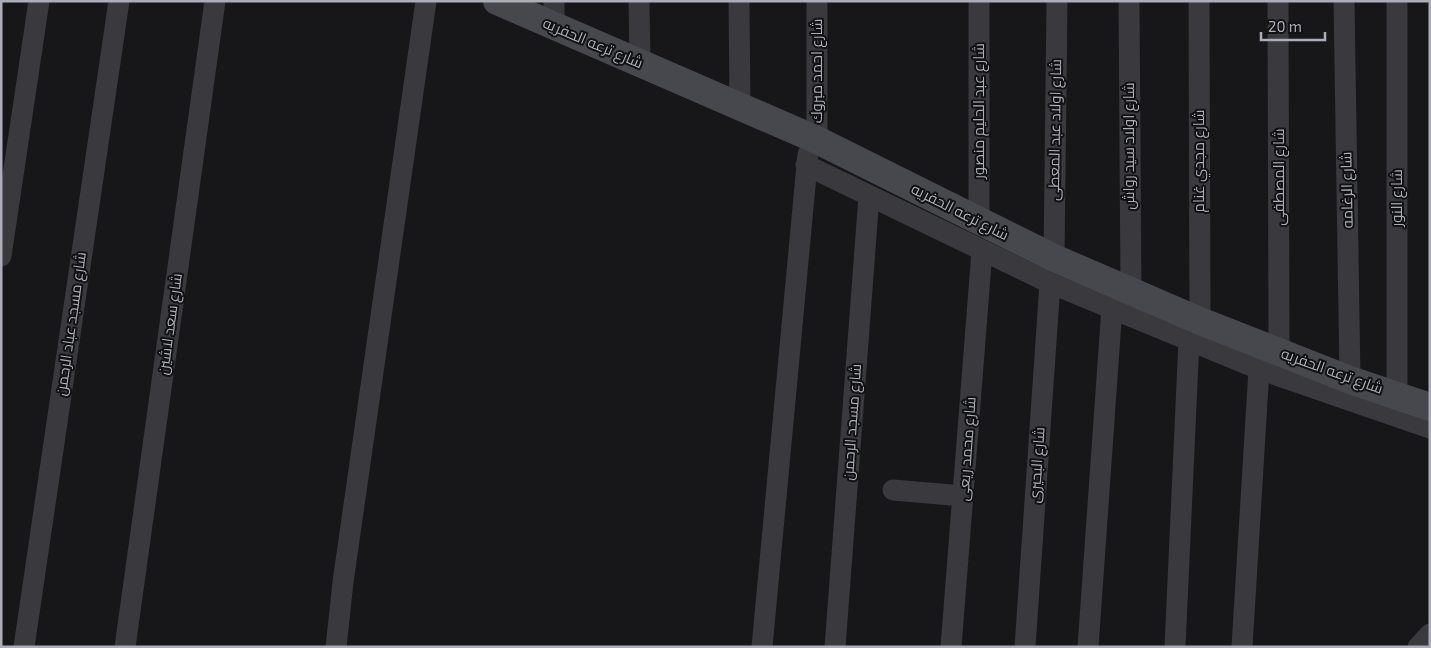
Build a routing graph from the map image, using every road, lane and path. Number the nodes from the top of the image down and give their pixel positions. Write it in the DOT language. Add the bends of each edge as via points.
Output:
graph roads {
  1 [pos="39,1"];
  2 [pos="119,1"];
  3 [pos="215,1"];
  4 [pos="426,1"];
  5 [pos="498,1"];
  6 [pos="639,1"];
  7 [pos="739,1"];
  8 [pos="817,1"];
  9 [pos="979,1"];
  10 [pos="1057,1"];
  11 [pos="1129,1"];
  12 [pos="1199,1"];
  13 [pos="1278,1"];
  14 [pos="1344,1"];
  15 [pos="1397,1"];
  16 [pos="554,14"];
  17 [pos="640,63"];
  18 [pos="740,107"];
  19 [pos="814,139"];
  20 [pos="806,165"];
  21 [pos="869,196"];
  22 [pos="979,221"];
  23 [pos="982,251"];
  24 [pos="1,256"];
  25 [pos="1052,271"];
  26 [pos="1121,299"];
  27 [pos="1195,331"];
  28 [pos="1269,360"];
  29 [pos="1350,380"];
  30 [pos="1397,395"];
  31 [pos="1430,407"];
  32 [pos="1430,428"];
  33 [pos="893,490"];
  34 [pos="963,496"];
  35 [pos="1430,634"];
  36 [pos="24,647"];
  37 [pos="125,647"];
  38 [pos="336,647"];
  39 [pos="762,647"];
  40 [pos="835,647"];
  41 [pos="951,647"];
  42 [pos="1024,647"];
  43 [pos="1088,647"];
  44 [pos="1175,647"];
  45 [pos="1242,647"];
  46 [pos="1418,647"];
  1 -- 24 [label="street"];
  2 -- 36 [label="street, شارع مسجد عباد الرحمن"];
  3 -- 37 [label="street, شارع سعد لاشين"];
  4 -- 38 [label="street"];
  5 -- 16 [label="street, شارع ترعه الحفريه"];
  6 -- 17 [label="street"];
  7 -- 18 [label="street"];
  8 -- 19 [label="street, شارع احمد مبروك"];
  9 -- 22 [label="street, شارع عبد الحليم منصور"];
  10 -- 25 [label="street, شارع اولاد عبد المعطى"];
  11 -- 26 [label="street, شارع اولاد سيد رواش"];
  12 -- 27 [label="street, شارع مجدي غنام"];
  13 -- 28 [label="street, شارع المصطفى"];
  14 -- 29 [label="street, شارع الرغامه"];
  15 -- 30 [label="street, شارع النور"];
  16 -- 17 [label="street, شارع ترعه الحفريه"];
  17 -- 18 [label="street, شارع ترعه الحفريه"];
  18 -- 19 [label="street, شارع ترعه الحفريه"];
  19 -- 20 [label="street, شارع احمد مبروك"];
  19 -- 22 [label="street, شارع ترعه الحفريه"];
  20 -- 21 [label="street, شارع ترعه الحفريه"];
  20 -- 39 [label="street, شارع احمد مبروك"];
  21 -- 23 [label="street, شارع ترعه الحفريه"];
  21 -- 40 [label="street, شارع مسجد الرحمن"];
  22 -- 25 [label="street, شارع ترعه الحفريه"];
  23 -- 25 [label="street, شارع ترعه الحفريه"];
  23 -- 34 [label="street, شارع محمد ريعى"];
  25 -- 26 [label="street, شارع ترعه الحفريه"];
  25 -- 42 [label="street, شارع البحيرى"];
  26 -- 27 [label="street, شارع ترعه الحفريه"];
  26 -- 43 [label="street, شارع اولاد سيد رواش"];
  27 -- 28 [label="street, شارع ترعه الحفريه"];
  27 -- 44 [label="street, شارع مجدي غنام"];
  28 -- 29 [label="street, شارع ترعه الحفريه"];
  28 -- 32 [label="street, شارع ترعه الحفريه"];
  28 -- 45 [label="street, شارع المصطفى"];
  29 -- 30 [label="street, شارع ترعه الحفريه"];
  30 -- 31 [label="street, شارع ترعه الحفريه"];
  33 -- 34 [label="street"];
  34 -- 41 [label="street, شارع محمد ريعى"];
  35 -- 46 [label="street"];
}
